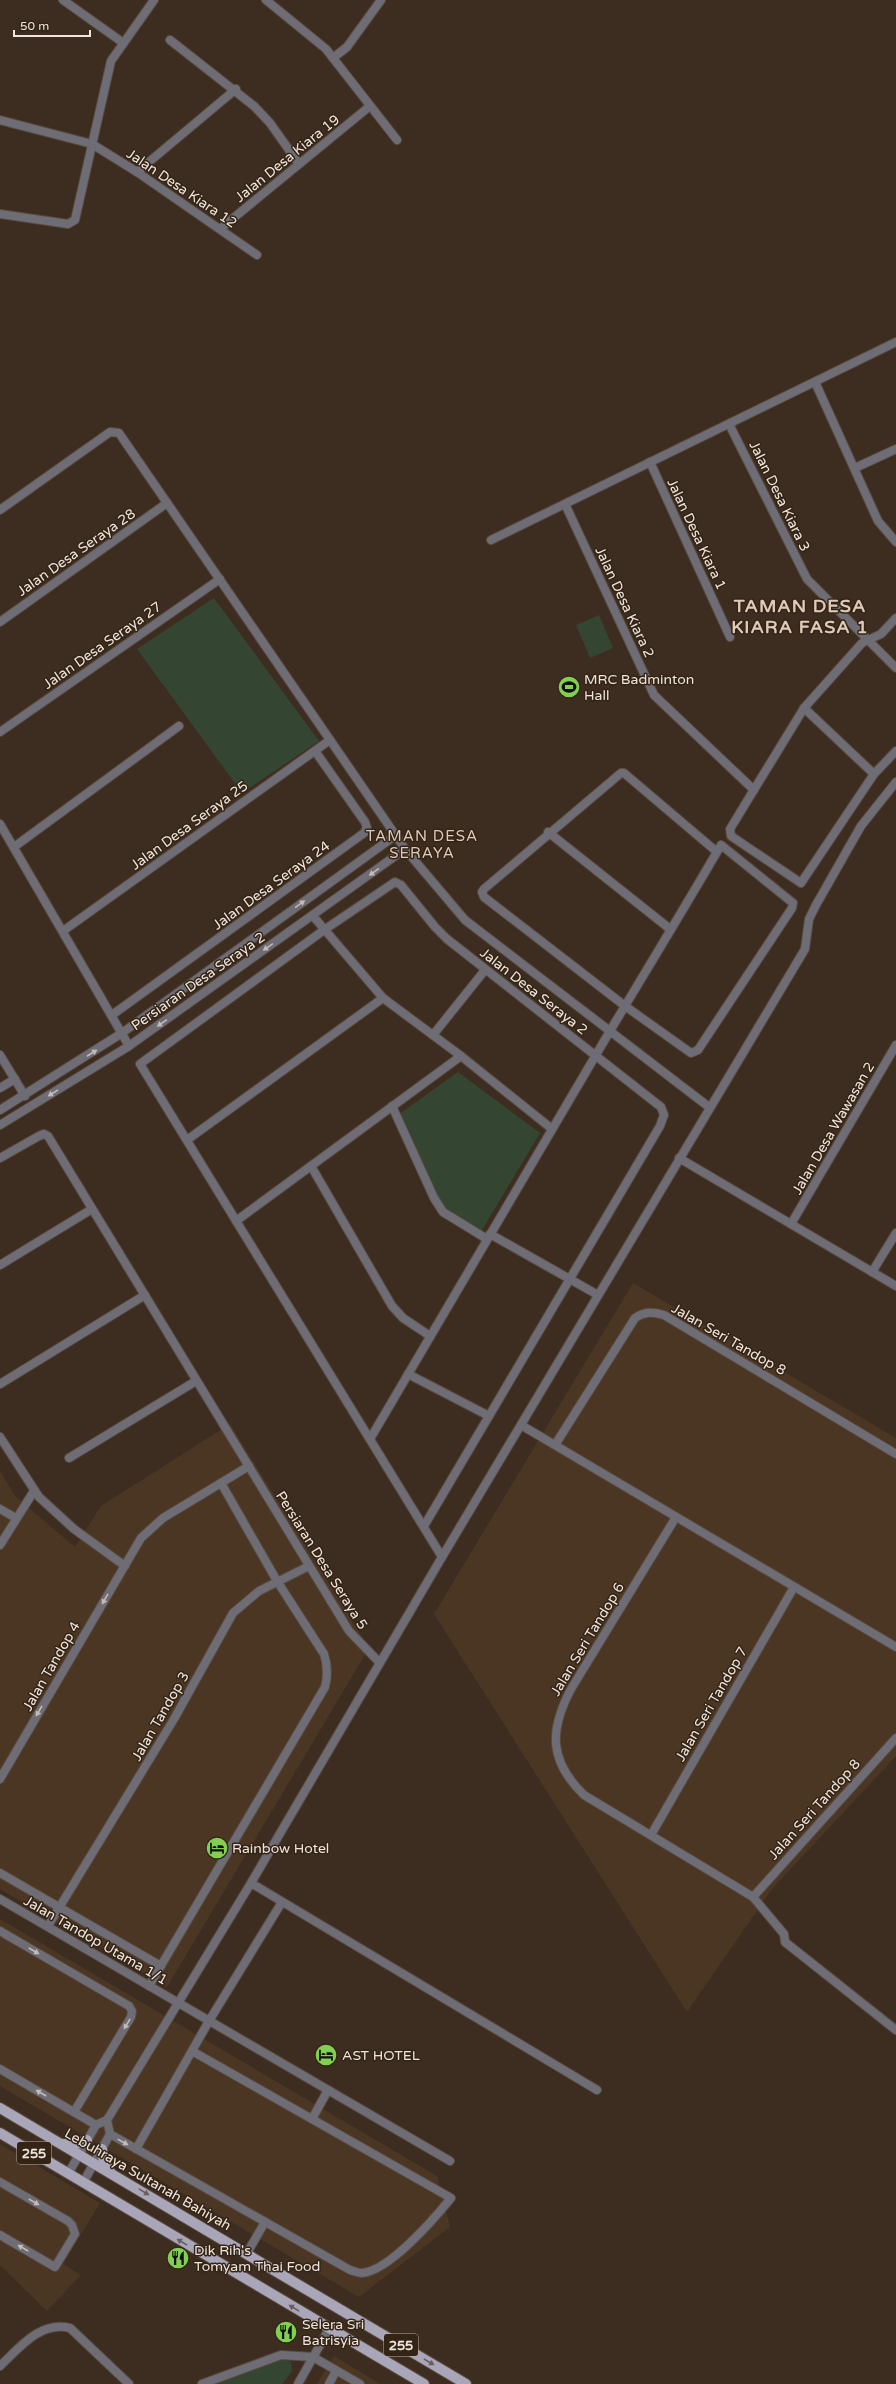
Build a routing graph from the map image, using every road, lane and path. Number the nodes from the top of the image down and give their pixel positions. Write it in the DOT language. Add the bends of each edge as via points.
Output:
graph roads {
  1 [pos="63,0"];
  2 [pos="154,0"];
  3 [pos="382,0"];
  4 [pos="270,1"];
  5 [pos="170,40"];
  6 [pos="122,42"];
  7 [pos="333,58"];
  8 [pos="236,89"];
  9 [pos="370,106"];
  10 [pos="0,120"];
  11 [pos="397,140"];
  12 [pos="92,144"];
  13 [pos="299,164"];
  14 [pos="137,172"];
  15 [pos="0,214"];
  16 [pos="220,229"];
  17 [pos="257,255"];
  18 [pos="896,342"];
  19 [pos="815,382"];
  20 [pos="729,424"];
  21 [pos="896,449"];
  22 [pos="650,462"];
  23 [pos="855,468"];
  24 [pos="167,503"];
  25 [pos="565,504"];
  26 [pos="0,510"];
  27 [pos="491,540"];
  28 [pos="896,542"];
  29 [pos="220,579"];
  30 [pos="896,618"];
  31 [pos="0,622"];
  32 [pos="730,637"];
  33 [pos="866,640"];
  34 [pos="896,668"];
  35 [pos="804,708"];
  36 [pos="179,726"];
  37 [pos="0,732"];
  38 [pos="330,740"];
  39 [pos="315,751"];
  40 [pos="896,752"];
  41 [pos="874,774"];
  42 [pos="896,782"];
  43 [pos="754,790"];
  44 [pos="0,824"];
  45 [pos="548,832"];
  46 [pos="396,835"];
  47 [pos="14,847"];
  48 [pos="405,849"];
  49 [pos="717,852"];
  50 [pos="313,916"];
  51 [pos="670,929"];
  52 [pos="324,930"];
  53 [pos="62,931"];
  54 [pos="485,970"];
  55 [pos="383,998"];
  56 [pos="625,1006"];
  57 [pos="112,1015"];
  58 [pos="610,1031"];
  59 [pos="122,1033"];
  60 [pos="433,1035"];
  61 [pos="896,1045"];
  62 [pos="129,1046"];
  63 [pos="0,1055"];
  64 [pos="595,1055"];
  65 [pos="461,1056"];
  66 [pos="15,1079"];
  67 [pos="0,1088"];
  68 [pos="25,1096"];
  69 [pos="392,1106"];
  70 [pos="709,1107"];
  71 [pos="0,1110"];
  72 [pos="0,1125"];
  73 [pos="552,1129"];
  74 [pos="187,1140"];
  75 [pos="0,1158"];
  76 [pos="679,1158"];
  77 [pos="311,1166"];
  78 [pos="92,1209"];
  79 [pos="236,1221"];
  80 [pos="791,1224"];
  81 [pos="896,1233"];
  82 [pos="489,1236"];
  83 [pos="0,1265"];
  84 [pos="872,1272"];
  85 [pos="571,1280"];
  86 [pos="896,1286"];
  87 [pos="145,1295"];
  88 [pos="598,1295"];
  89 [pos="430,1336"];
  90 [pos="408,1374"];
  91 [pos="196,1381"];
  92 [pos="0,1384"];
  93 [pos="489,1416"];
  94 [pos="521,1425"];
  95 [pos="0,1436"];
  96 [pos="370,1439"];
  97 [pos="555,1446"];
  98 [pos="896,1454"];
  99 [pos="69,1458"];
  100 [pos="249,1466"];
  101 [pos="221,1482"];
  102 [pos="34,1491"];
  103 [pos="0,1509"];
  104 [pos="676,1516"];
  105 [pos="16,1518"];
  106 [pos="424,1526"];
  107 [pos="0,1545"];
  108 [pos="442,1557"];
  109 [pos="125,1566"];
  110 [pos="309,1566"];
  111 [pos="277,1581"];
  112 [pos="794,1586"];
  113 [pos="896,1647"];
  114 [pos="380,1663"];
  115 [pos="896,1738"];
  116 [pos="0,1779"];
  117 [pos="651,1835"];
  118 [pos="0,1873"];
  119 [pos="252,1883"];
  120 [pos="752,1898"];
  121 [pos="0,1899"];
  122 [pos="282,1902"];
  123 [pos="60,1908"];
  124 [pos="48,1926"];
  125 [pos="0,1931"];
  126 [pos="161,1966"];
  127 [pos="149,1986"];
  128 [pos="179,2004"];
  129 [pos="208,2021"];
  130 [pos="896,2030"];
  131 [pos="192,2051"];
  132 [pos="0,2069"];
  133 [pos="328,2090"];
  134 [pos="597,2090"];
  135 [pos="0,2108"];
  136 [pos="74,2112"];
  137 [pos="312,2119"];
  138 [pos="107,2120"];
  139 [pos="96,2125"];
  140 [pos="0,2133"];
  141 [pos="110,2134"];
  142 [pos="87,2140"];
  143 [pos="57,2142"];
  144 [pos="102,2149"];
  145 [pos="136,2149"];
  146 [pos="78,2154"];
  147 [pos="450,2162"];
  148 [pos="95,2163"];
  149 [pos="110,2172"];
  150 [pos="68,2174"];
  151 [pos="0,2183"];
  152 [pos="82,2183"];
  153 [pos="265,2222"];
  154 [pos="0,2235"];
  155 [pos="247,2253"];
  156 [pos="329,2329"];
  157 [pos="313,2357"];
  158 [pos="0,2366"];
  159 [pos="336,2371"];
  160 [pos="129,2384"];
  161 [pos="202,2384"];
  162 [pos="298,2384"];
  163 [pos="329,2384"];
  164 [pos="360,2384"];
  165 [pos="424,2384"];
  166 [pos="466,2384"];
  1 -- 6 [label="street"];
  2 -- 6 [label="street"];
  3 -- 7 [label="street" via="348,47"];
  4 -- 7 [label="street" via="308,32"];
  5 -- 8 [label="street"];
  6 -- 12 [label="street" via="111,61"];
  7 -- 9 [label="street"];
  8 -- 13 [label="street" via="270,123"];
  8 -- 14 [label="street"];
  9 -- 11 [label="street"];
  9 -- 13 [label="street, Jalan Desa Kiara 19"];
  10 -- 12 [label="street, Jalan Desa Kiara 12"];
  12 -- 14 [label="street, Jalan Desa Kiara 12"];
  12 -- 15 [label="street" via="75,220 68,224"];
  13 -- 16 [label="street, Jalan Desa Kiara 19"];
  14 -- 16 [label="street, Jalan Desa Kiara 12"];
  16 -- 17 [label="street, Jalan Desa Kiara 12"];
  18 -- 19 [label="street"];
  19 -- 20 [label="street"];
  19 -- 23 [label="street"];
  20 -- 22 [label="street"];
  20 -- 33 [label="street, Jalan Desa Kiara 3" via="807,579"];
  21 -- 23 [label="street"];
  22 -- 25 [label="street"];
  22 -- 32 [label="street, Jalan Desa Kiara 1"];
  23 -- 28 [label="street" via="878,521"];
  24 -- 26 [label="street" via="119,433 115,431 110,432"];
  24 -- 29 [label="street"];
  24 -- 31 [label="street, Jalan Desa Seraya 28"];
  25 -- 27 [label="street"];
  25 -- 43 [label="street, Jalan Desa Kiara 2" via="654,695"];
  29 -- 37 [label="street, Jalan Desa Seraya 27"];
  29 -- 38 [label="street"];
  30 -- 33 [label="street" via="881,634"];
  33 -- 34 [label="street, Jalan Desa Kiara 3"];
  33 -- 35 [label="street"];
  35 -- 41 [label="street"];
  35 -- 43 [label="street"];
  36 -- 47 [label="street"];
  38 -- 39 [label="street, Jalan Desa Seraya 25"];
  38 -- 46 [label="street"];
  39 -- 53 [label="street, Jalan Desa Seraya 25"];
  39 -- 57 [label="street, Jalan Desa Seraya 24" via="365,822 367,828 364,833"];
  40 -- 41 [label="street"];
  41 -- 43 [label="street" via="801,883 731,836 730,829"];
  42 -- 70 [label="street" via="857,832 809,919 805,948"];
  44 -- 47 [label="street"];
  45 -- 49 [label="street" via="616,775 624,773"];
  45 -- 51 [label="street"];
  45 -- 56 [label="street" via="484,889 483,895"];
  46 -- 48 [label="street"];
  59 -- 46 [label="street, Persiaran Desa Seraya 2, one-way"];
  47 -- 53 [label="street"];
  48 -- 50 [label="street, Persiaran Desa Seraya 2, one-way"];
  48 -- 58 [label="street" via="465,920"];
  49 -- 51 [label="street"];
  49 -- 56 [label="street" via="721,845 790,900 792,908 695,1053 691,1053"];
  50 -- 52 [label="street"];
  50 -- 62 [label="street, Persiaran Desa Seraya 2, one-way"];
  51 -- 56 [label="street"];
  52 -- 54 [label="street, Jalan Desa Seraya 2" via="395,882 401,885 435,927"];
  52 -- 55 [label="street"];
  52 -- 74 [label="street" via="140,1064"];
  53 -- 57 [label="street"];
  54 -- 60 [label="street"];
  54 -- 64 [label="street, Jalan Desa Seraya 2"];
  55 -- 60 [label="street"];
  55 -- 74 [label="street"];
  56 -- 58 [label="street"];
  57 -- 59 [label="street"];
  58 -- 64 [label="street"];
  58 -- 70 [label="street"];
  59 -- 62 [label="street"];
  68 -- 59 [label="street, Persiaran Desa Seraya 2, one-way"];
  60 -- 65 [label="street"];
  61 -- 80 [label="street, Jalan Desa Wawasan 2"];
  62 -- 72 [label="street, Persiaran Desa Seraya 2, one-way"];
  63 -- 66 [label="street"];
  64 -- 73 [label="street"];
  64 -- 85 [label="street, Jalan Desa Seraya 2" via="660,1107 664,1115"];
  65 -- 69 [label="street"];
  65 -- 73 [label="street"];
  66 -- 67 [label="street"];
  66 -- 68 [label="street"];
  68 -- 71 [label="street, Persiaran Desa Seraya 2"];
  69 -- 77 [label="street"];
  69 -- 82 [label="street" via="434,1198 443,1212"];
  70 -- 76 [label="street"];
  73 -- 82 [label="street"];
  74 -- 79 [label="street"];
  75 -- 78 [label="street, Persiaran Desa Seraya 5" via="38,1136 48,1136"];
  76 -- 80 [label="street"];
  76 -- 88 [label="street"];
  77 -- 79 [label="street"];
  77 -- 89 [label="street" via="392,1306 403,1318"];
  78 -- 83 [label="street"];
  78 -- 87 [label="street, Persiaran Desa Seraya 5"];
  79 -- 96 [label="street"];
  80 -- 84 [label="street"];
  81 -- 84 [label="street"];
  82 -- 85 [label="street"];
  82 -- 89 [label="street"];
  84 -- 86 [label="street"];
  85 -- 88 [label="street"];
  85 -- 93 [label="street"];
  87 -- 91 [label="street, Persiaran Desa Seraya 5"];
  87 -- 92 [label="street"];
  88 -- 94 [label="street"];
  89 -- 90 [label="street"];
  90 -- 93 [label="street"];
  90 -- 96 [label="street"];
  91 -- 99 [label="street"];
  91 -- 100 [label="street, Persiaran Desa Seraya 5"];
  93 -- 106 [label="street"];
  94 -- 97 [label="street"];
  94 -- 108 [label="street"];
  95 -- 102 [label="street"];
  96 -- 106 [label="street"];
  97 -- 98 [label="street, Jalan Seri Tandop 8" via="635,1318 644,1313 654,1312"];
  97 -- 104 [label="street"];
  100 -- 101 [label="street, Jalan Tandop 4"];
  100 -- 110 [label="street, Persiaran Desa Seraya 5"];
  101 -- 109 [label="street, Jalan Tandop 4" via="150,1528 141,1538"];
  101 -- 111 [label="street"];
  102 -- 105 [label="street"];
  102 -- 109 [label="street" via="74,1530"];
  103 -- 105 [label="street"];
  104 -- 112 [label="street"];
  104 -- 117 [label="street, Jalan Seri Tandop 6" via="570,1689 560,1710 554,1740 555,1749 572,1784 584,1795"];
  105 -- 107 [label="street"];
  106 -- 108 [label="street"];
  108 -- 114 [label="street"];
  109 -- 116 [label="street, Jalan Tandop 4, one-way"];
  110 -- 111 [label="street, Jalan Tandop 3"];
  110 -- 114 [label="street, Persiaran Desa Seraya 5" via="349,1631"];
  111 -- 123 [label="street, Jalan Tandop 3" via="252,1596 233,1613 174,1719"];
  111 -- 126 [label="street" via="324,1654 328,1665 325,1687"];
  112 -- 113 [label="street"];
  112 -- 117 [label="street, Jalan Seri Tandop 7"];
  114 -- 119 [label="street"];
  115 -- 120 [label="street, Jalan Seri Tandop 8"];
  117 -- 120 [label="street, Jalan Seri Tandop 6"];
  118 -- 123 [label="street"];
  119 -- 122 [label="street"];
  119 -- 128 [label="street"];
  120 -- 130 [label="street, Jalan Seri Tandop 6" via="784,1934 785,1942"];
  121 -- 124 [label="street, Jalan Tandop Utama 1/1"];
  122 -- 129 [label="street"];
  122 -- 134 [label="street"];
  123 -- 124 [label="street, Jalan Tandop 3"];
  123 -- 126 [label="street"];
  124 -- 127 [label="street, Jalan Tandop Utama 1/1"];
  125 -- 136 [label="street, one-way" via="129,2006 132,2011 131,2018"];
  126 -- 127 [label="street"];
  127 -- 128 [label="street, Jalan Tandop Utama 1/1"];
  128 -- 129 [label="street, Jalan Tandop Utama 1/1"];
  128 -- 138 [label="street"];
  129 -- 131 [label="street"];
  129 -- 133 [label="street, Jalan Tandop Utama 1/1"];
  131 -- 137 [label="street"];
  131 -- 145 [label="street"];
  136 -- 132 [label="street, one-way"];
  133 -- 137 [label="street"];
  133 -- 147 [label="street, Jalan Tandop Utama 1/1"];
  135 -- 143 [label="main road, Lebuhraya Sultanah Bahiyah / 255"];
  136 -- 139 [label="street"];
  137 -- 153 [label="street" via="451,2198 408,2245 378,2267 361,2273 350,2270"];
  138 -- 139 [label="street"];
  138 -- 141 [label="street"];
  139 -- 142 [label="street"];
  140 -- 150 [label="main road, 255"];
  141 -- 144 [label="street"];
  141 -- 145 [label="street, one-way"];
  142 -- 143 [label="main road" via="69,2145"];
  142 -- 146 [label="street"];
  143 -- 146 [label="main road, Lebuhraya Sultanah Bahiyah / 255"];
  144 -- 148 [label="street"];
  144 -- 149 [label="main road" via="104,2161"];
  145 -- 153 [label="street"];
  146 -- 148 [label="main road, Lebuhraya Sultanah Bahiyah / 255"];
  146 -- 150 [label="street"];
  148 -- 149 [label="main road, Lebuhraya Sultanah Bahiyah / 255"];
  148 -- 152 [label="street"];
  149 -- 155 [label="main road, Lebuhraya Sultanah Bahiyah / 255, one-way"];
  150 -- 152 [label="main road, 255"];
  151 -- 154 [label="street, one-way" via="68,2221 75,2234 55,2267"];
  156 -- 152 [label="main road, 255, one-way"];
  153 -- 155 [label="street"];
  155 -- 166 [label="main road, Lebuhraya Sultanah Bahiyah / 255, one-way"];
  156 -- 157 [label="street"];
  156 -- 165 [label="main road, 255"];
  157 -- 159 [label="street"];
  157 -- 161 [label="street" via="281,2355"];
  157 -- 162 [label="street"];
  158 -- 160 [label="street" via="30,2338 42,2330 60,2325 70,2328"];
  159 -- 163 [label="street"];
  159 -- 164 [label="street"];
}
